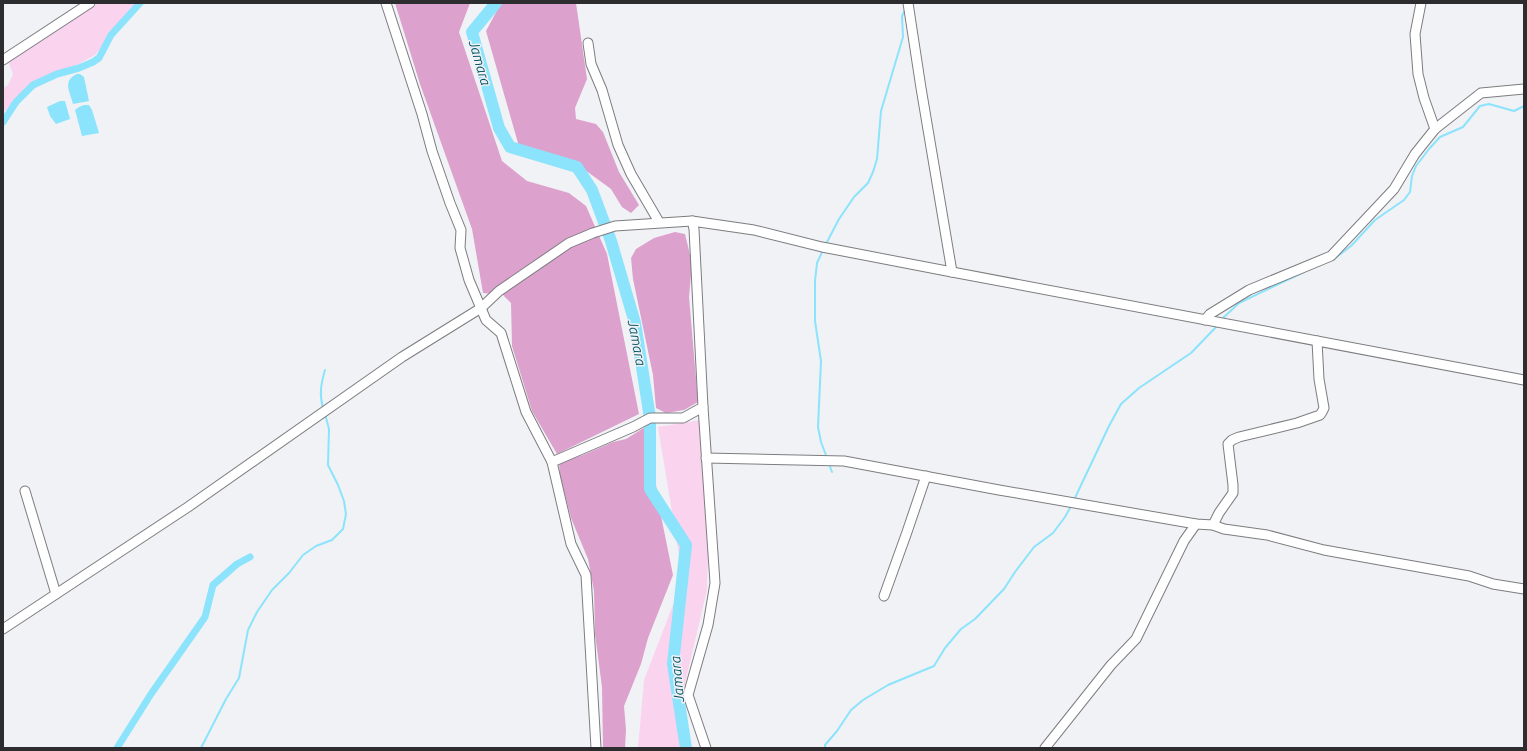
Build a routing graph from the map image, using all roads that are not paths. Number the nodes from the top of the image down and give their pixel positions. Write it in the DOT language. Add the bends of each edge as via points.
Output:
graph roads {
  1 [pos="90,3"];
  2 [pos="386,3"];
  3 [pos="908,3"];
  4 [pos="1421,3"];
  5 [pos="588,43"];
  6 [pos="3,60"];
  7 [pos="1524,89"];
  8 [pos="1436,129"];
  9 [pos="692,221"];
  10 [pos="659,222"];
  11 [pos="952,272"];
  12 [pos="481,308"];
  13 [pos="1205,320"];
  14 [pos="1317,341"];
  15 [pos="1524,380"];
  16 [pos="703,407"];
  17 [pos="706,458"];
  18 [pos="552,462"];
  19 [pos="926,476"];
  20 [pos="25,492"];
  21 [pos="1196,524"];
  22 [pos="1213,525"];
  23 [pos="1524,589"];
  24 [pos="56,594"];
  25 [pos="884,596"];
  26 [pos="3,629"];
  27 [pos="596,748"];
  28 [pos="706,748"];
  29 [pos="1045,748"];
  1 -- 6 [label="street"];
  2 -- 12 [label="street" via="432,151 461,230 460,248 469,280"];
  3 -- 11 [label="street"];
  4 -- 8 [label="street" via="1415,34 1418,74"];
  5 -- 10 [label="street" via="591,64 602,90 618,145 631,174"];
  7 -- 8 [label="street" via="1482,93"];
  8 -- 13 [label="street" via="1415,154 1394,189 1331,256 1249,290 1210,314"];
  9 -- 10 [label="street"];
  9 -- 11 [label="street" via="754,230 822,247"];
  9 -- 16 [label="street"];
  10 -- 12 [label="street" via="615,226 569,243 499,291"];
  11 -- 13 [label="street"];
  12 -- 18 [label="street" via="486,320 501,333 526,412"];
  12 -- 24 [label="street" via="402,357 188,507"];
  13 -- 14 [label="street"];
  14 -- 15 [label="street"];
  14 -- 22 [label="street" via="1324,408 1322,412 1297,423 1239,437 1228,444 1233,493"];
  16 -- 17 [label="street"];
  16 -- 18 [label="street" via="683,418 650,418 633,428"];
  17 -- 19 [label="street" via="844,461"];
  17 -- 28 [label="street" via="715,583 708,625 688,695"];
  18 -- 27 [label="street" via="571,544 586,576"];
  19 -- 21 [label="street"];
  19 -- 25 [label="street"];
  20 -- 24 [label="street"];
  21 -- 22 [label="street"];
  21 -- 29 [label="street" via="1184,541 1136,639 1111,665"];
  22 -- 23 [label="street" via="1267,535 1324,550 1469,576 1493,584"];
  24 -- 26 [label="street"];
}
